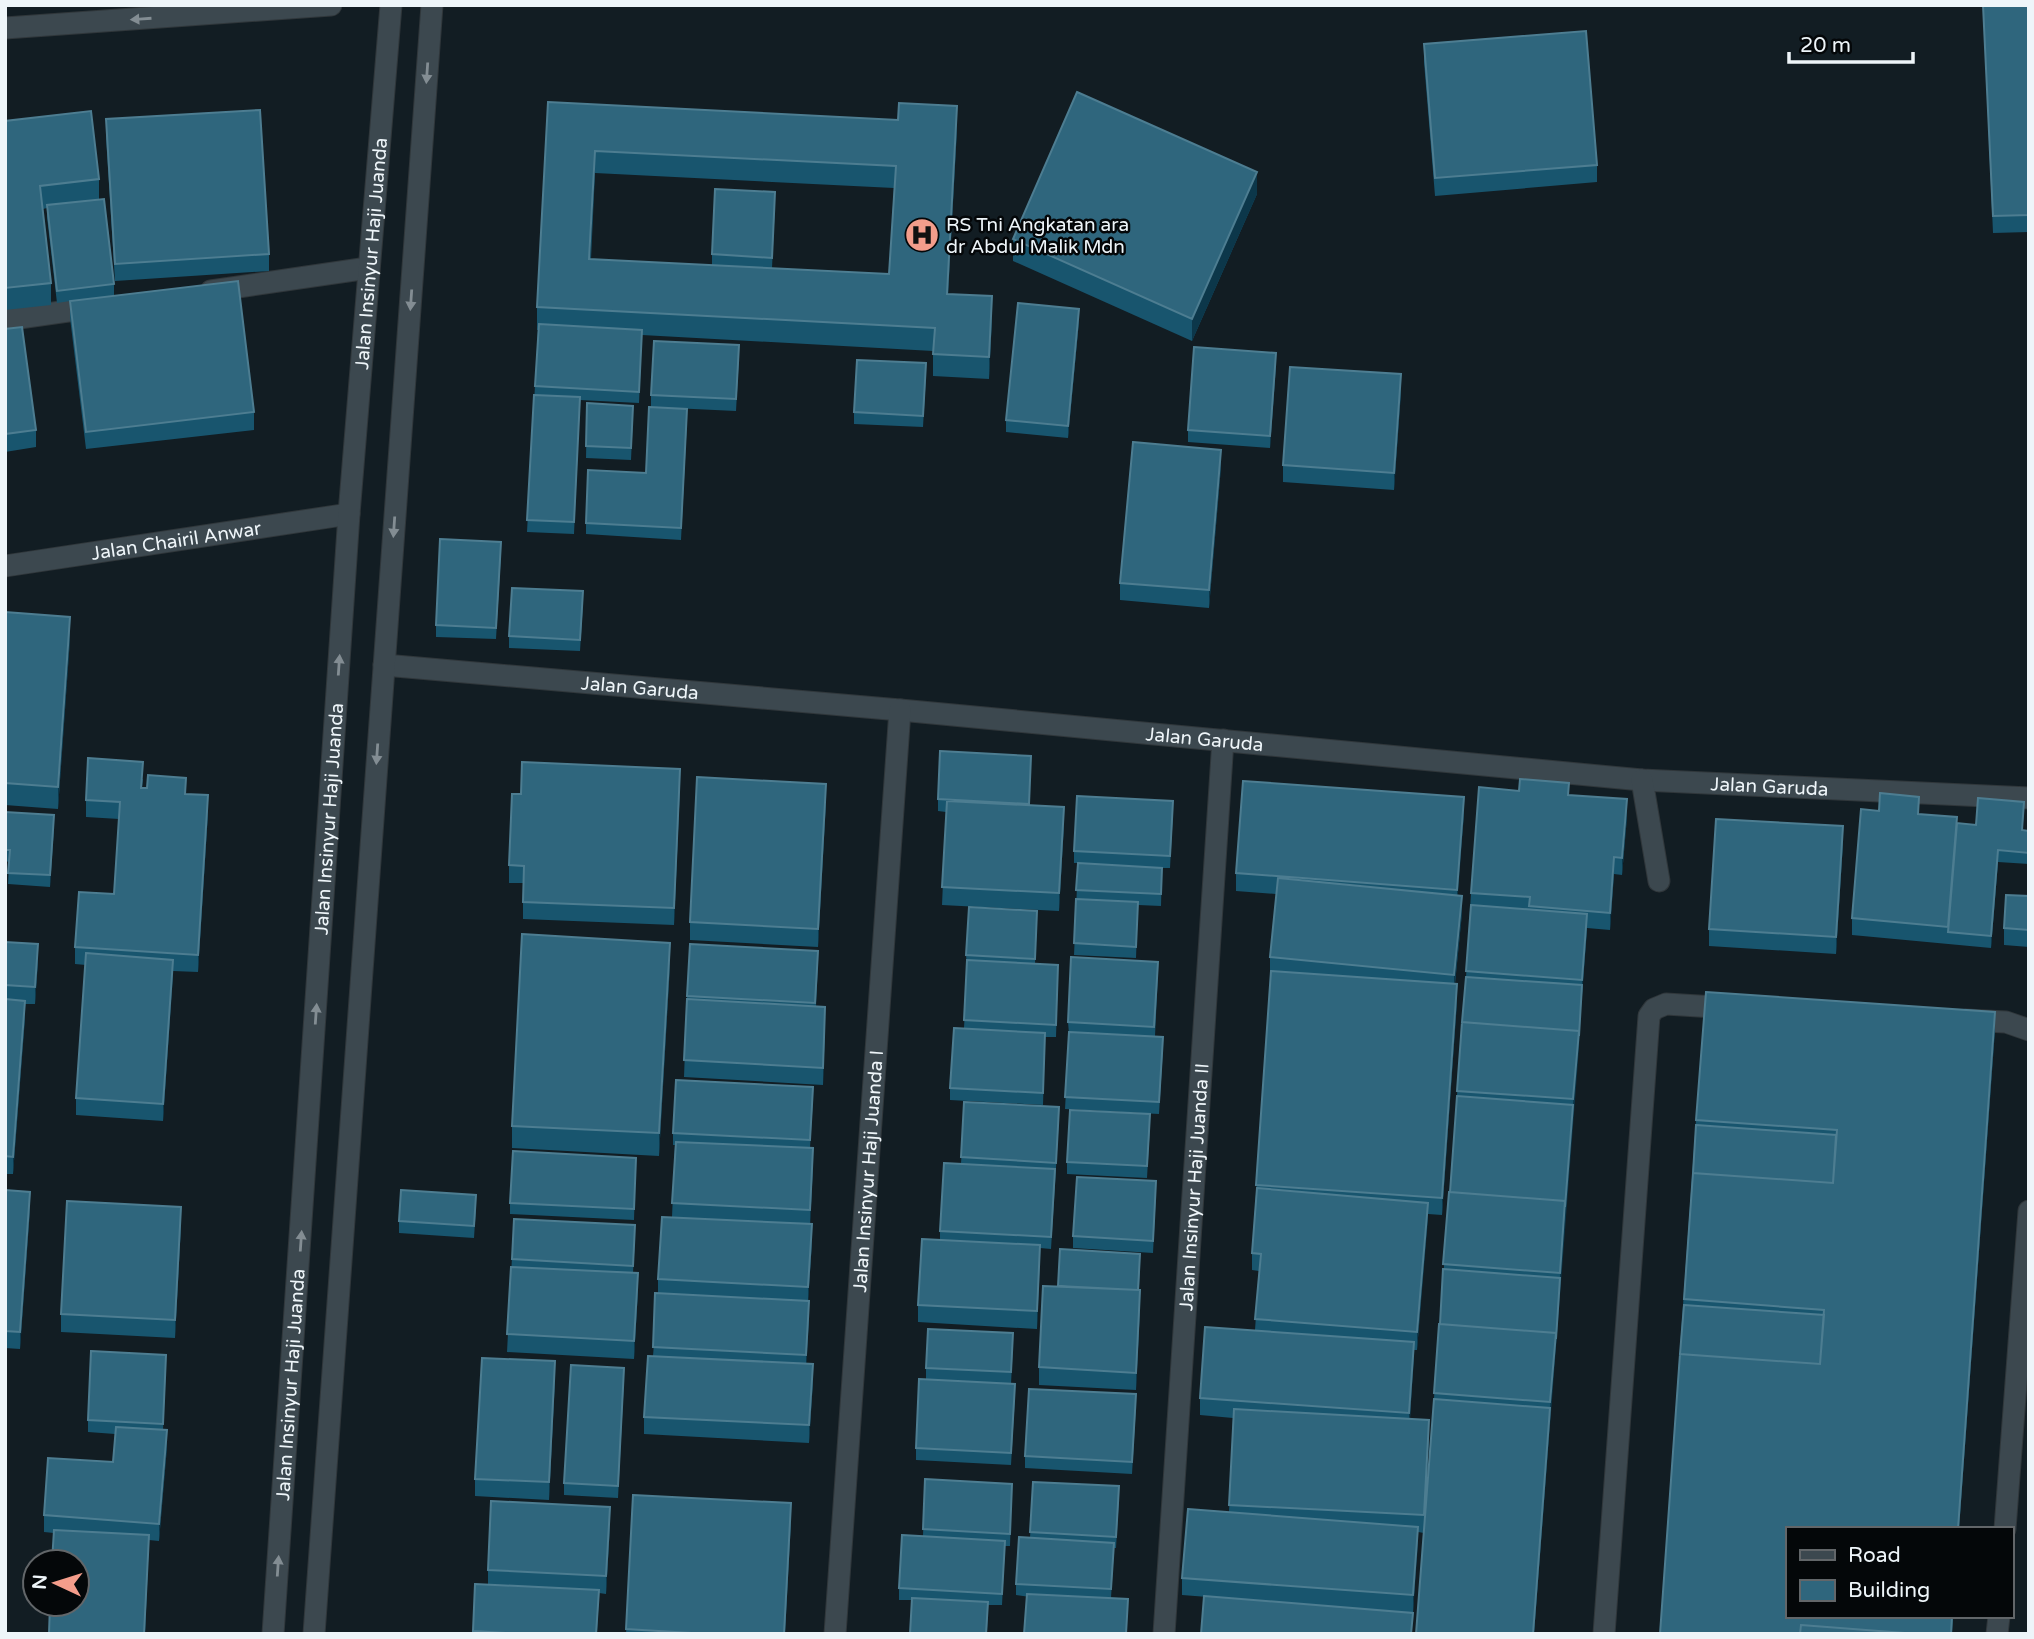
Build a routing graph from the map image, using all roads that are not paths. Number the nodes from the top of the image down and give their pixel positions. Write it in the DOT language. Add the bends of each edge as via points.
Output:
graph roads {
  1 [pos="331,5"];
  2 [pos="391,5"];
  3 [pos="432,5"];
  4 [pos="5,28"];
  5 [pos="368,268"];
  6 [pos="194,293"];
  7 [pos="113,305"];
  8 [pos="5,320"];
  9 [pos="349,514"];
  10 [pos="5,566"];
  11 [pos="384,665"];
  12 [pos="900,710"];
  13 [pos="1223,740"];
  14 [pos="1642,780"];
  15 [pos="2029,798"];
  16 [pos="1659,881"];
  17 [pos="1747,1009"];
  18 [pos="1952,1019"];
  19 [pos="2029,1030"];
  20 [pos="2029,1211"];
  21 [pos="2005,1527"];
  22 [pos="273,1634"];
  23 [pos="314,1634"];
  24 [pos="835,1634"];
  25 [pos="1164,1634"];
  26 [pos="1604,1634"];
  1 -- 4 [label="street, one-way"];
  2 -- 5 [label="street, Jalan Insinyur Haji Juanda"];
  3 -- 11 [label="street, one-way"];
  5 -- 6 [label="street"];
  5 -- 9 [label="street, Jalan Insinyur Haji Juanda"];
  7 -- 8 [label="street"];
  9 -- 10 [label="street, Jalan Chairil Anwar"];
  22 -- 9 [label="street, Jalan Insinyur Haji Juanda, one-way"];
  11 -- 12 [label="street, Jalan Garuda"];
  11 -- 23 [label="street, one-way"];
  12 -- 13 [label="street, Jalan Garuda"];
  12 -- 24 [label="street, Jalan Insinyur Haji Juanda I"];
  13 -- 14 [label="street, Jalan Garuda"];
  13 -- 25 [label="street, Jalan Insinyur Haji Juanda II"];
  14 -- 15 [label="street, Jalan Garuda"];
  14 -- 16 [label="street"];
  17 -- 26 [label="street" via="1666,1004 1649,1016"];
  18 -- 19 [label="street" via="2006,1022"];
  20 -- 21 [label="street"];
}
